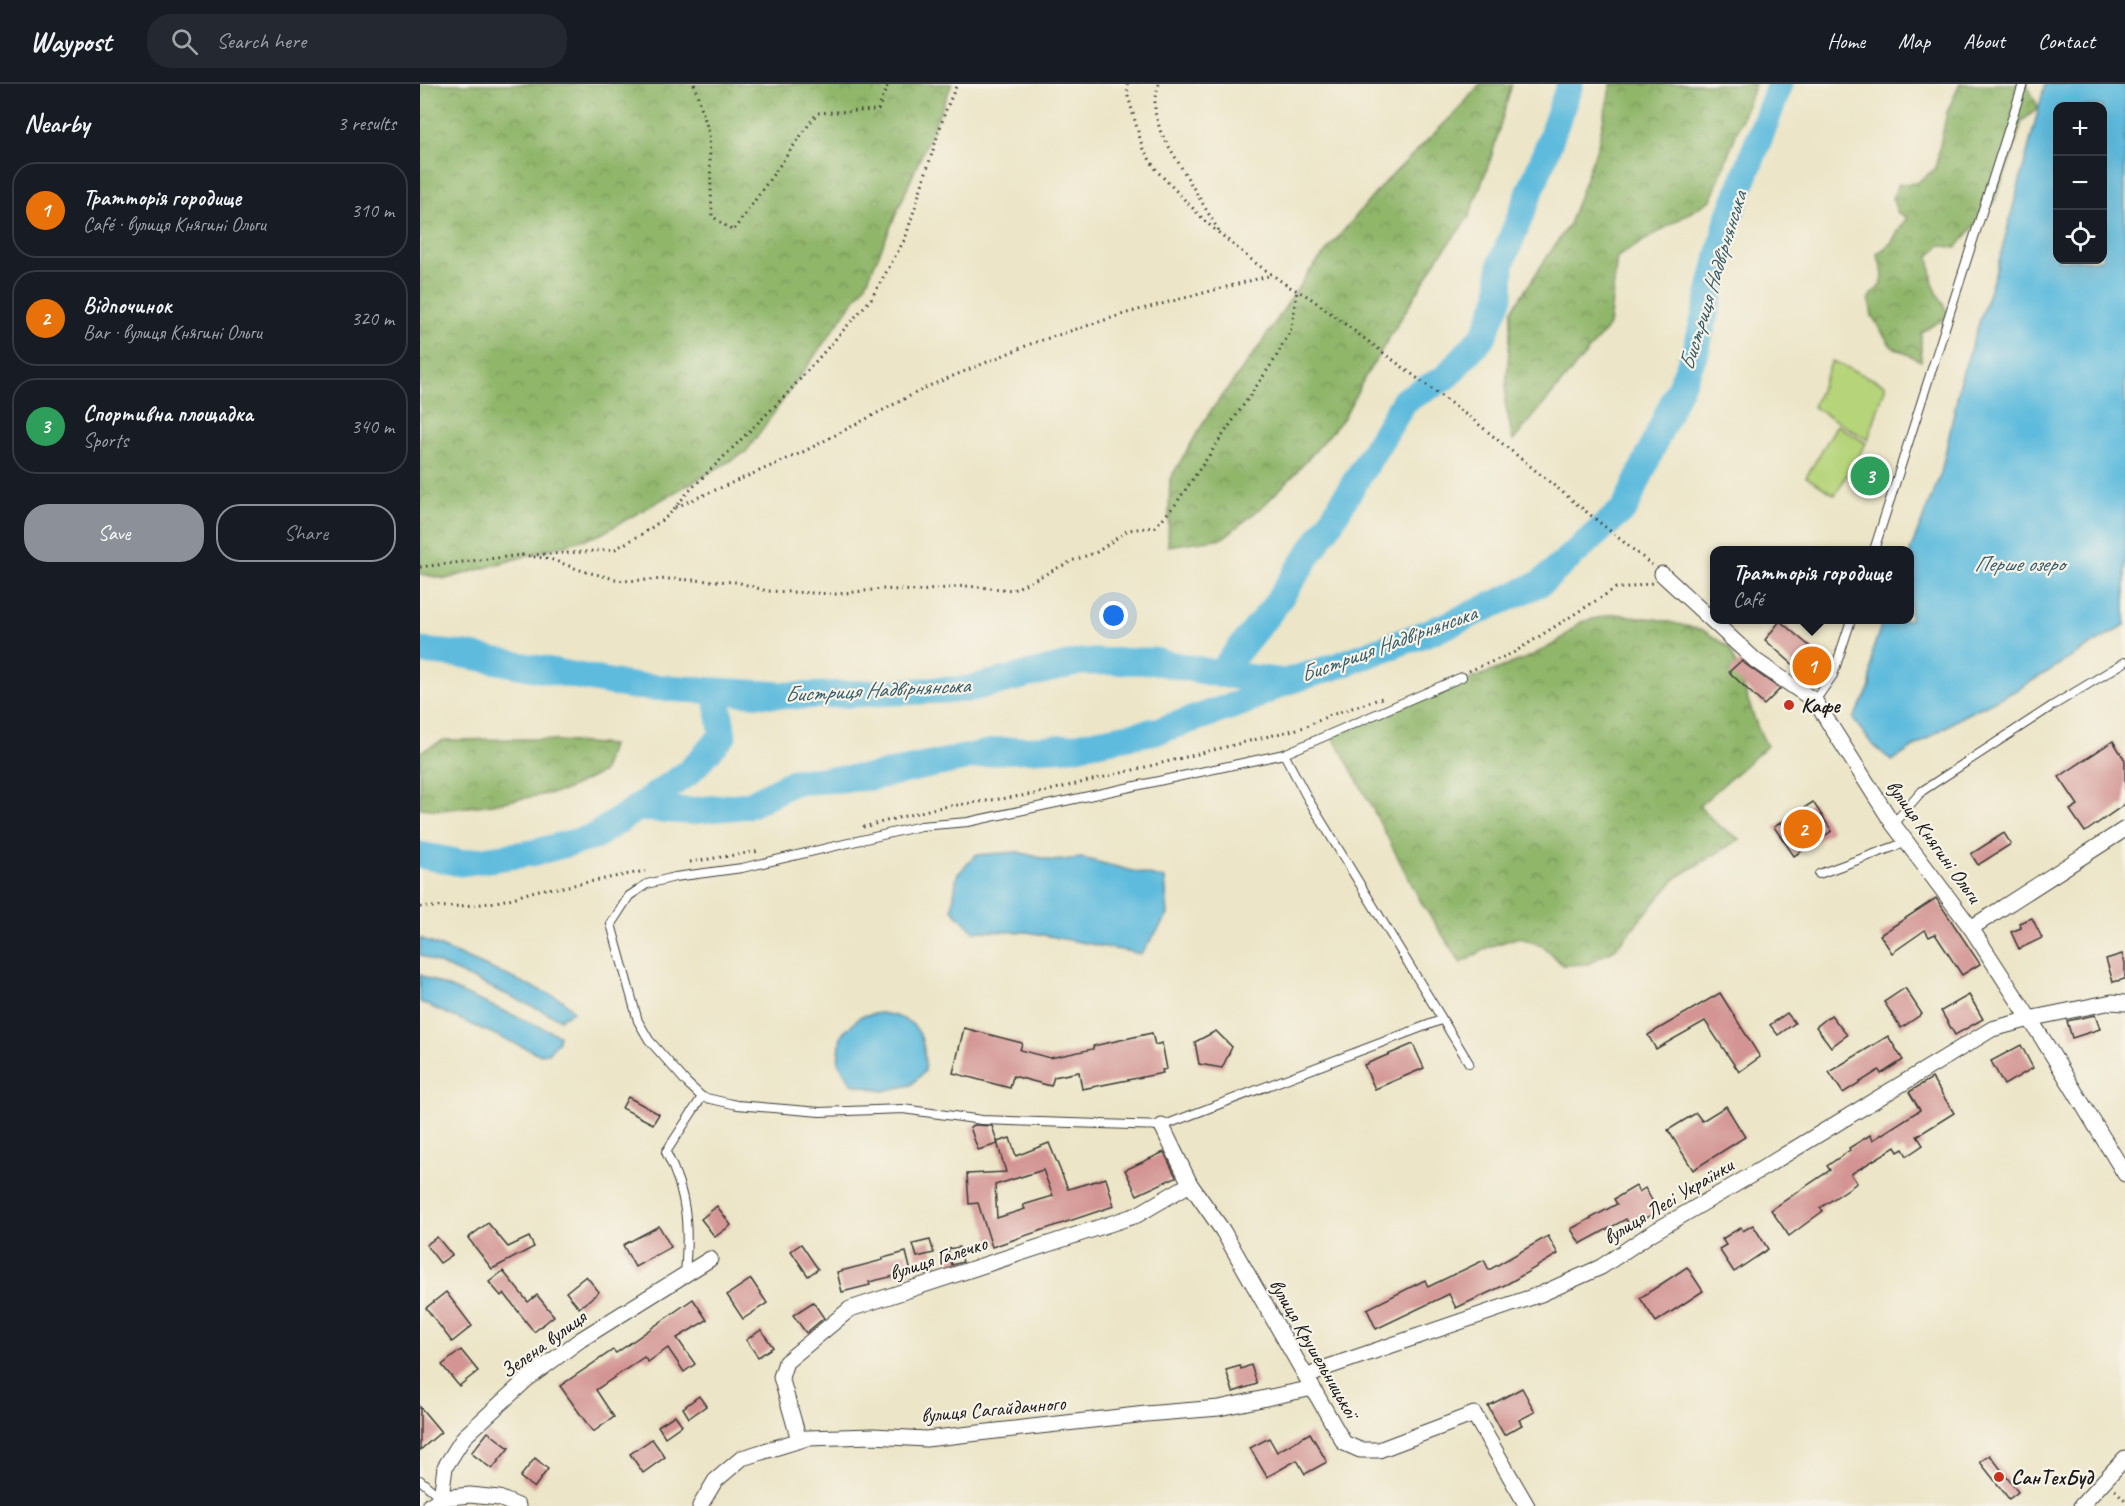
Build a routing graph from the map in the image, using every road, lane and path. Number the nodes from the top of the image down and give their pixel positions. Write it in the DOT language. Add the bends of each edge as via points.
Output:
graph roads {
  1 [pos="694,84"];
  2 [pos="888,84"];
  3 [pos="957,84"];
  4 [pos="1127,84"];
  5 [pos="1159,84"];
  6 [pos="2024,84"];
  7 [pos="1221,234"];
  8 [pos="1273,275"];
  9 [pos="1297,290"];
  10 [pos="675,508"];
  11 [pos="1875,546"];
  12 [pos="522,555"];
  13 [pos="420,567"];
  14 [pos="1659,578"];
  15 [pos="1710,622"];
  16 [pos="1713,624"];
  17 [pos="1850,624"];
  18 [pos="2125,662"];
  19 [pos="1465,674"];
  20 [pos="1383,698"];
  21 [pos="1815,701"];
  22 [pos="1284,754"];
  23 [pos="1893,824"];
  24 [pos="855,829"];
  25 [pos="2125,829"];
  26 [pos="1907,842"];
  27 [pos="762,850"];
  28 [pos="685,863"];
  29 [pos="646,871"];
  30 [pos="1819,874"];
  31 [pos="420,907"];
  32 [pos="1971,928"];
  33 [pos="2125,1003"];
  34 [pos="2029,1019"];
  35 [pos="1441,1020"];
  36 [pos="1469,1063"];
  37 [pos="702,1097"];
  38 [pos="1162,1126"];
  39 [pos="2125,1174"];
  40 [pos="1190,1184"];
  41 [pos="710,1259"];
  42 [pos="685,1276"];
  43 [pos="1310,1382"];
  44 [pos="799,1440"];
  45 [pos="2125,1458"];
  46 [pos="420,1480"];
  47 [pos="2110,1486"];
  48 [pos="2125,1500"];
  49 [pos="435,1502"];
  50 [pos="518,1506"];
  51 [pos="700,1506"];
  52 [pos="1527,1506"];
  53 [pos="2081,1506"];
  1 -- 2 [label="path" via="709,133 712,216 733,231 817,113 878,110"];
  3 -- 10 [label="path" via="905,239 871,299"];
  4 -- 7 [label="path" via="1143,149 1157,171"];
  5 -- 7 [label="path" via="1155,112 1161,133"];
  6 -- 11 [label="lane"];
  7 -- 8 [label="path"];
  8 -- 9 [label="path"];
  8 -- 10 [label="path" via="1033,343 929,386 801,453"];
  9 -- 12 [label="path" via="1292,327 1275,358 1175,505 1155,527 1128,530 1097,552 1013,590 965,586 837,594 767,591 737,582 623,581 550,559"];
  9 -- 14 [label="path" via="1477,423"];
  10 -- 12 [label="path" via="644,533 615,549"];
  12 -- 13 [label="path"];
  14 -- 15 [label="street, вулиця Княгині Ольги"];
  14 -- 19 [label="path" via="1616,588 1512,653"];
  16 -- 21 [label="street, вулиця Княгині Ольги" via="1756,661"];
  17 -- 21 [label="lane" via="1833,675"];
  18 -- 23 [label="lane" via="1922,791"];
  19 -- 22 [label="lane"];
  20 -- 24 [label="path" via="1305,727 1170,761 1035,794 936,808"];
  21 -- 23 [label="street, вулиця Княгині Ольги"];
  22 -- 35 [label="lane"];
  22 -- 37 [label="lane" via="968,822 921,826 742,868 647,884 629,896 611,924 638,1021 649,1040"];
  23 -- 26 [label="street, вулиця Княгині Ольги"];
  25 -- 32 [label="street"];
  26 -- 30 [label="lane"];
  26 -- 32 [label="street, вулиця Княгині Ольги"];
  27 -- 28 [label="path"];
  29 -- 31 [label="path" via="545,888 470,906"];
  32 -- 34 [label="street, вулиця Княгині Ольги"];
  33 -- 34 [label="street, вулиця Лесі Українки" via="2112,1002"];
  34 -- 39 [label="street, вулиця Княгині Ольги"];
  34 -- 43 [label="street, вулиця Лесі Українки" via="1992,1029 1601,1267 1541,1294 1328,1367"];
  35 -- 36 [label="lane"];
  35 -- 38 [label="lane"];
  37 -- 38 [label="lane" via="737,1105 820,1112 903,1108 982,1120"];
  37 -- 42 [label="lane" via="666,1152 684,1197 688,1241"];
  38 -- 40 [label="street, вулиця Крушельницької"];
  40 -- 43 [label="street, вулиця Крушельницької" via="1224,1232"];
  40 -- 44 [label="street, вулиця Галечко" via="1137,1215 850,1309 786,1362 781,1377"];
  41 -- 42 [label="street, Зелена вулиця"];
  42 -- 49 [label="street, Зелена вулиця" via="580,1340 526,1380 464,1437 445,1467"];
  43 -- 44 [label="street, вулиця Сагайдачного" via="1219,1408 926,1438"];
  43 -- 52 [label="street, вулиця Крушельницької" via="1344,1443 1360,1450 1379,1450 1474,1414"];
  44 -- 51 [label="street, вулиця Сагайдачного" via="742,1458 715,1481"];
  45 -- 53 [label="street"];
  46 -- 49 [label="lane"];
  47 -- 48 [label="path"];
  49 -- 50 [label="street" via="471,1496 499,1497"];
}
